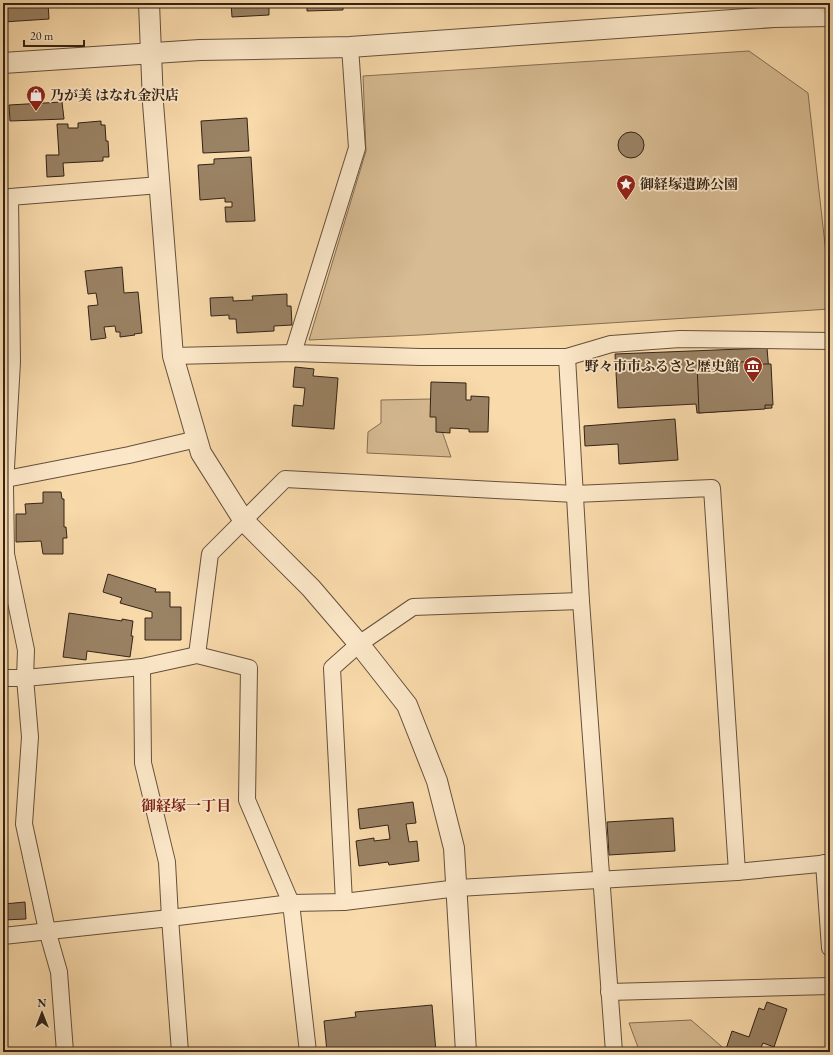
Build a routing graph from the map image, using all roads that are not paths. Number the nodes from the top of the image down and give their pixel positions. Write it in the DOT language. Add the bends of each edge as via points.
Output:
graph roads {
  1 [pos="149,3"];
  2 [pos="830,16"];
  3 [pos="350,47"];
  4 [pos="151,53"];
  5 [pos="3,63"];
  6 [pos="160,185"];
  7 [pos="830,340"];
  8 [pos="293,353"];
  9 [pos="173,356"];
  10 [pos="567,357"];
  11 [pos="7,388"];
  12 [pos="197,439"];
  13 [pos="6,479"];
  14 [pos="575,494"];
  15 [pos="244,521"];
  16 [pos="581,601"];
  17 [pos="359,644"];
  18 [pos="197,655"];
  19 [pos="142,667"];
  20 [pos="3,678"];
  21 [pos="25,678"];
  22 [pos="827,863"];
  23 [pos="737,872"];
  24 [pos="602,880"];
  25 [pos="458,888"];
  26 [pos="344,902"];
  27 [pos="291,903"];
  28 [pos="170,918"];
  29 [pos="47,930"];
  30 [pos="3,936"];
  31 [pos="830,948"];
  32 [pos="830,986"];
  33 [pos="610,992"];
  34 [pos="65,1052"];
  35 [pos="180,1052"];
  36 [pos="308,1052"];
  37 [pos="466,1052"];
  38 [pos="614,1052"];
  1 -- 4 [label="street"];
  2 -- 3 [label="street" via="774,17"];
  3 -- 4 [label="street"];
  3 -- 8 [label="street" via="357,148"];
  4 -- 5 [label="street"];
  4 -- 6 [label="street"];
  6 -- 9 [label="street"];
  6 -- 11 [label="street" via="10,197 12,362"];
  7 -- 10 [label="street" via="680,339 611,344"];
  8 -- 9 [label="street"];
  8 -- 10 [label="street"];
  9 -- 12 [label="street"];
  10 -- 14 [label="street"];
  11 -- 13 [label="street"];
  12 -- 13 [label="street"];
  12 -- 15 [label="street" via="201,453"];
  13 -- 21 [label="street" via="6,554 26,650"];
  14 -- 15 [label="street" via="285,479"];
  14 -- 16 [label="street"];
  14 -- 23 [label="street" via="712,488"];
  15 -- 17 [label="street" via="311,588"];
  15 -- 18 [label="street" via="210,554"];
  16 -- 17 [label="street" via="413,607"];
  16 -- 24 [label="street"];
  17 -- 25 [label="street" via="407,705 437,781 454,848"];
  17 -- 26 [label="street" via="332,668"];
  18 -- 19 [label="street"];
  18 -- 27 [label="street" via="249,668 247,800"];
  19 -- 21 [label="street"];
  19 -- 28 [label="street" via="143,763 167,862"];
  20 -- 21 [label="street"];
  21 -- 29 [label="street" via="30,738 24,824"];
  22 -- 23 [label="street"];
  22 -- 31 [label="street"];
  23 -- 24 [label="street"];
  24 -- 25 [label="street"];
  24 -- 33 [label="street"];
  25 -- 26 [label="street"];
  25 -- 37 [label="street"];
  26 -- 27 [label="street"];
  27 -- 28 [label="street"];
  27 -- 36 [label="street"];
  28 -- 29 [label="street"];
  28 -- 35 [label="street"];
  29 -- 30 [label="street"];
  29 -- 34 [label="street" via="58,972"];
  32 -- 33 [label="street"];
  33 -- 38 [label="street"];
}
